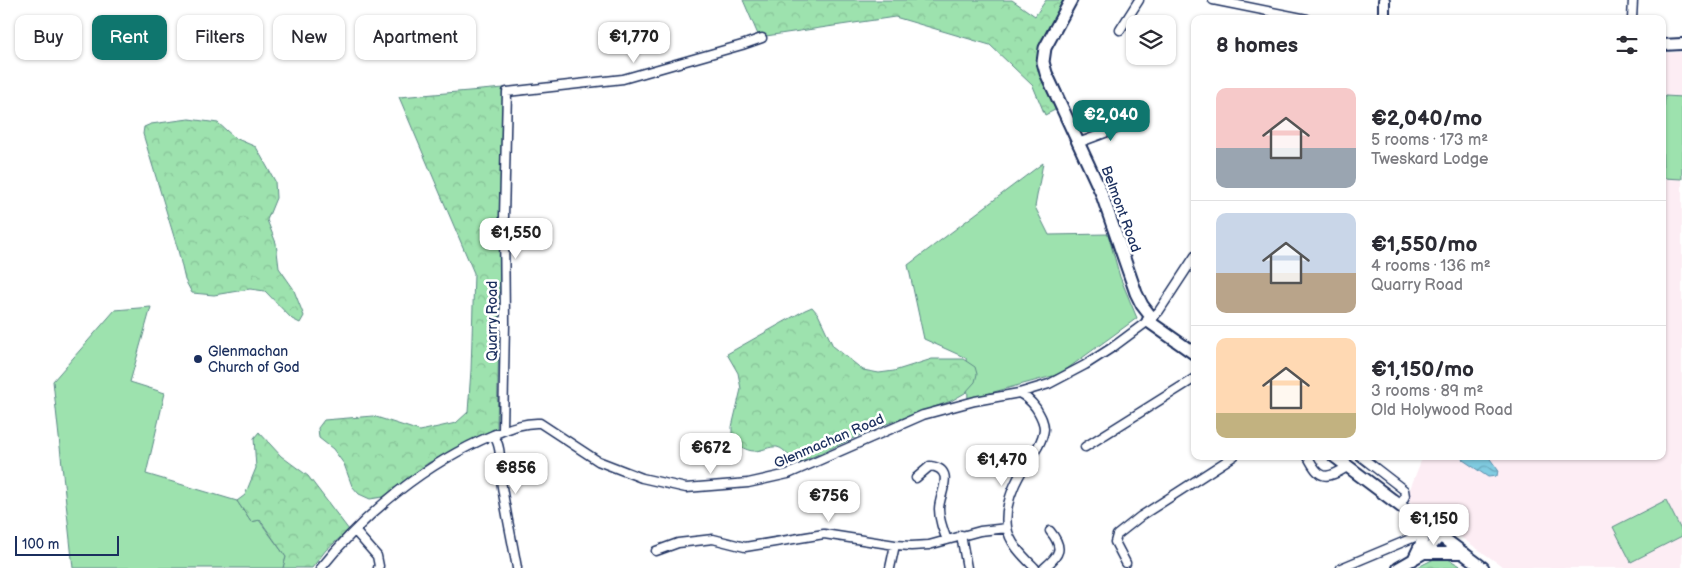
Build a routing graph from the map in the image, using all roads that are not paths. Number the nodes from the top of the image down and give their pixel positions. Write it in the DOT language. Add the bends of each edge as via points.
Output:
graph roads {
  1 [pos="1071,0"];
  2 [pos="1139,0"];
  3 [pos="1213,0"];
  4 [pos="1384,0"];
  5 [pos="1632,0"];
  6 [pos="1288,15"];
  7 [pos="1384,15"];
  8 [pos="1632,15"];
  9 [pos="1120,30"];
  10 [pos="762,38"];
  11 [pos="1682,44"];
  12 [pos="1666,45"];
  13 [pos="1137,121"];
  14 [pos="1078,143"];
  15 [pos="1191,262"];
  16 [pos="1150,320"];
  17 [pos="1191,351"];
  18 [pos="1191,381"];
  19 [pos="1019,393"];
  20 [pos="503,430"];
  21 [pos="493,435"];
  22 [pos="1085,447"];
  23 [pos="1228,460"];
  24 [pos="1310,460"];
  25 [pos="1339,460"];
  26 [pos="1365,460"];
  27 [pos="1348,468"];
  28 [pos="916,478"];
  29 [pos="1400,506"];
  30 [pos="1425,524"];
  31 [pos="1007,528"];
  32 [pos="355,531"];
  33 [pos="1050,531"];
  34 [pos="962,535"];
  35 [pos="1441,536"];
  36 [pos="1415,537"];
  37 [pos="947,540"];
  38 [pos="895,545"];
  39 [pos="656,551"];
  40 [pos="1424,553"];
  41 [pos="1464,553"];
  42 [pos="1413,561"];
  43 [pos="1126,563"];
  44 [pos="321,568"];
  45 [pos="378,568"];
  46 [pos="517,568"];
  47 [pos="890,568"];
  48 [pos="967,568"];
  49 [pos="1035,568"];
  50 [pos="1044,568"];
  51 [pos="1341,568"];
  52 [pos="1398,568"];
  53 [pos="1483,568"];
  1 -- 14 [label="main road, Belmont Road" via="1045,48 1043,62"];
  2 -- 9 [label="street"];
  3 -- 6 [label="street"];
  4 -- 7 [label="street"];
  5 -- 8 [label="street"];
  10 -- 20 [label="street, Quarry Road" via="623,79 507,92"];
  11 -- 12 [label="street"];
  13 -- 14 [label="street"];
  14 -- 16 [label="main road, Belmont Road" via="1101,192 1136,293"];
  15 -- 16 [label="street, Glenmachan Road"];
  16 -- 17 [label="main road, Belmont Road"];
  16 -- 19 [label="street, Glenmachan Road" via="1085,365 1049,384"];
  18 -- 22 [label="street"];
  19 -- 20 [label="street, Glenmachan Road" via="923,415 788,474 748,483 686,488 642,478 598,461 540,423"];
  19 -- 31 [label="street" via="1028,397 1042,418 1044,429 1012,490"];
  20 -- 21 [label="street, Glenmachan Road"];
  21 -- 32 [label="street, Glenmachan Road" via="451,456 406,485"];
  21 -- 46 [label="street" via="500,451 501,480"];
  23 -- 43 [label="street" via="1117,535 1115,542"];
  24 -- 27 [label="street" via="1317,472 1325,476"];
  25 -- 27 [label="main road"];
  26 -- 29 [label="street" via="1404,490"];
  27 -- 29 [label="main road"];
  28 -- 37 [label="street" via="930,466 943,471 945,482 939,506"];
  29 -- 30 [label="main road"];
  30 -- 35 [label="main road"];
  30 -- 42 [label="street" via="1424,539"];
  31 -- 34 [label="street"];
  31 -- 49 [label="street" via="1012,542"];
  32 -- 44 [label="street, Glenmachan Road"];
  32 -- 45 [label="street" via="376,556"];
  33 -- 50 [label="street" via="1059,546 1058,554"];
  34 -- 37 [label="street"];
  34 -- 48 [label="street"];
  35 -- 40 [label="street"];
  35 -- 41 [label="main road"];
  36 -- 51 [label="street"];
  37 -- 38 [label="street" via="929,545"];
  38 -- 39 [label="street" via="824,534 745,547 713,539 678,543"];
  38 -- 47 [label="street"];
  40 -- 41 [label="street"];
  40 -- 42 [label="street"];
  41 -- 53 [label="main road"];
  42 -- 52 [label="street"];
}
